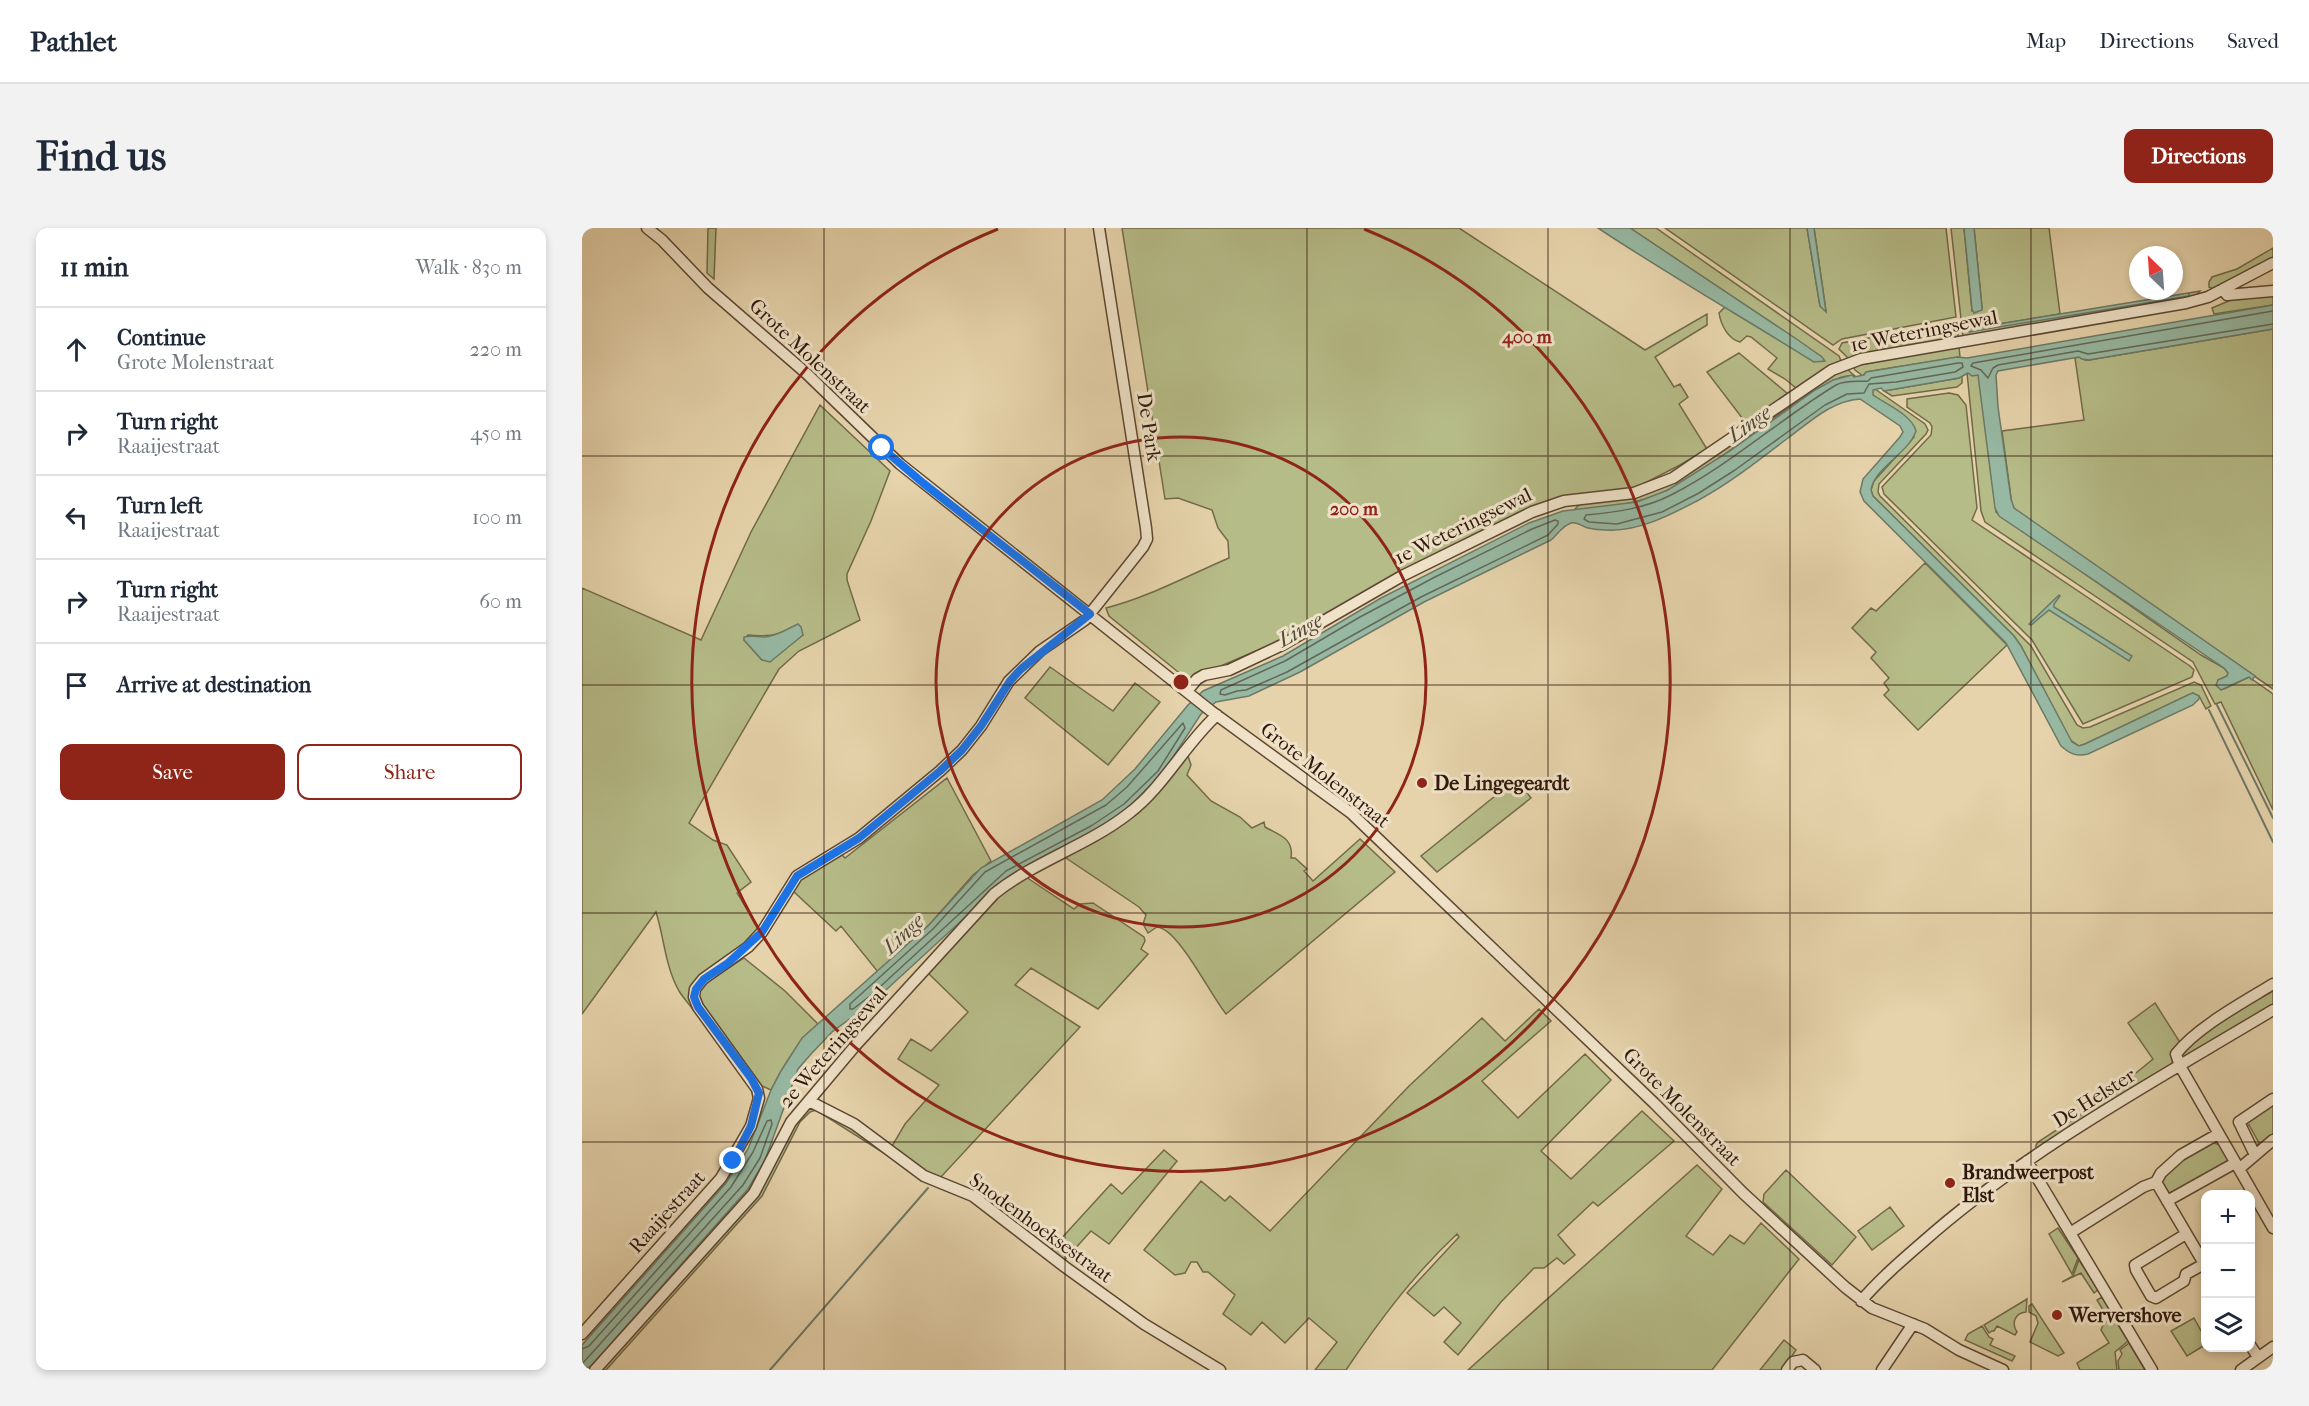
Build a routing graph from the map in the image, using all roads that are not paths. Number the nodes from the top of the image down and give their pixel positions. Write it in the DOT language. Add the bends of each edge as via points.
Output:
graph roads {
  1 [pos="647,228"];
  2 [pos="1100,228"];
  3 [pos="2273,263"];
  4 [pos="2223,290"];
  5 [pos="2273,291"];
  6 [pos="1090,614"];
  7 [pos="1190,694"];
  8 [pos="1214,713"];
  9 [pos="2273,984"];
  10 [pos="2273,1010"];
  11 [pos="2180,1066"];
  12 [pos="2273,1099"];
  13 [pos="809,1101"];
  14 [pos="2218,1134"];
  15 [pos="2273,1140"];
  16 [pos="2255,1155"];
  17 [pos="2027,1161"];
  18 [pos="2237,1166"];
  19 [pos="2156,1182"];
  20 [pos="2167,1201"];
  21 [pos="2273,1228"];
  22 [pos="2070,1233"];
  23 [pos="2186,1234"];
  24 [pos="2201,1260"];
  25 [pos="2201,1266"];
  26 [pos="1861,1301"];
  27 [pos="1913,1324"];
  28 [pos="582,1334"];
  29 [pos="2273,1347"];
  30 [pos="2254,1352"];
  31 [pos="2258,1358"];
  32 [pos="595,1370"];
  33 [pos="1220,1370"];
  34 [pos="1787,1370"];
  35 [pos="1815,1370"];
  36 [pos="1882,1370"];
  37 [pos="2003,1370"];
  38 [pos="2152,1370"];
  39 [pos="2241,1370"];
  1 -- 6 [label="street, Grote Molenstraat" via="900,464"];
  2 -- 6 [label="street, De Park" via="1147,539"];
  3 -- 4 [label="street, 1e Weteringsewal"];
  4 -- 5 [label="street" via="2227,295"];
  4 -- 7 [label="street, 1e Weteringsewal" via="2186,303 1848,363 1673,478 1634,493 1564,501 1532,512 1402,576 1282,645 1229,670 1204,675 1197,679"];
  6 -- 7 [label="street, Grote Molenstraat"];
  6 -- 28 [label="street, Raaijestraat" via="1021,669 962,750 940,771 859,838 797,876 762,932 696,989 698,1007 758,1089 751,1126 721,1178"];
  7 -- 8 [label="street, Grote Molenstraat"];
  8 -- 13 [label="street, 2e Weteringsewal" via="1148,798 1097,834 994,894"];
  8 -- 26 [label="street, Grote Molenstraat" via="1351,813 1748,1198"];
  9 -- 11 [label="street" via="2181,1047 2176,1054"];
  10 -- 11 [label="street, De Helster"];
  11 -- 14 [label="street"];
  11 -- 17 [label="street, De Helster"];
  12 -- 16 [label="street" via="2239,1122"];
  13 -- 32 [label="street, 2e Weteringsewal" via="791,1122 754,1193"];
  13 -- 33 [label="street, Snodenhoeksestraat" via="854,1124 924,1176 973,1196 1144,1324"];
  14 -- 18 [label="street"];
  14 -- 19 [label="street" via="2181,1155"];
  15 -- 16 [label="street"];
  16 -- 18 [label="street"];
  17 -- 22 [label="street"];
  17 -- 26 [label="street, De Helster" via="1951,1217"];
  18 -- 20 [label="street"];
  18 -- 21 [label="street"];
  19 -- 20 [label="street"];
  19 -- 22 [label="street"];
  20 -- 23 [label="street"];
  22 -- 38 [label="street"];
  23 -- 24 [label="street"];
  23 -- 25 [label="street" via="2136,1265 2136,1270 2156,1298"];
  26 -- 27 [label="street, Grote Molenstraat"];
  27 -- 36 [label="street"];
  27 -- 37 [label="street, Grote Molenstraat"];
  29 -- 31 [label="street"];
  30 -- 31 [label="street"];
  31 -- 39 [label="street"];
  34 -- 35 [label="street" via="1794,1362 1803,1360"];
}
